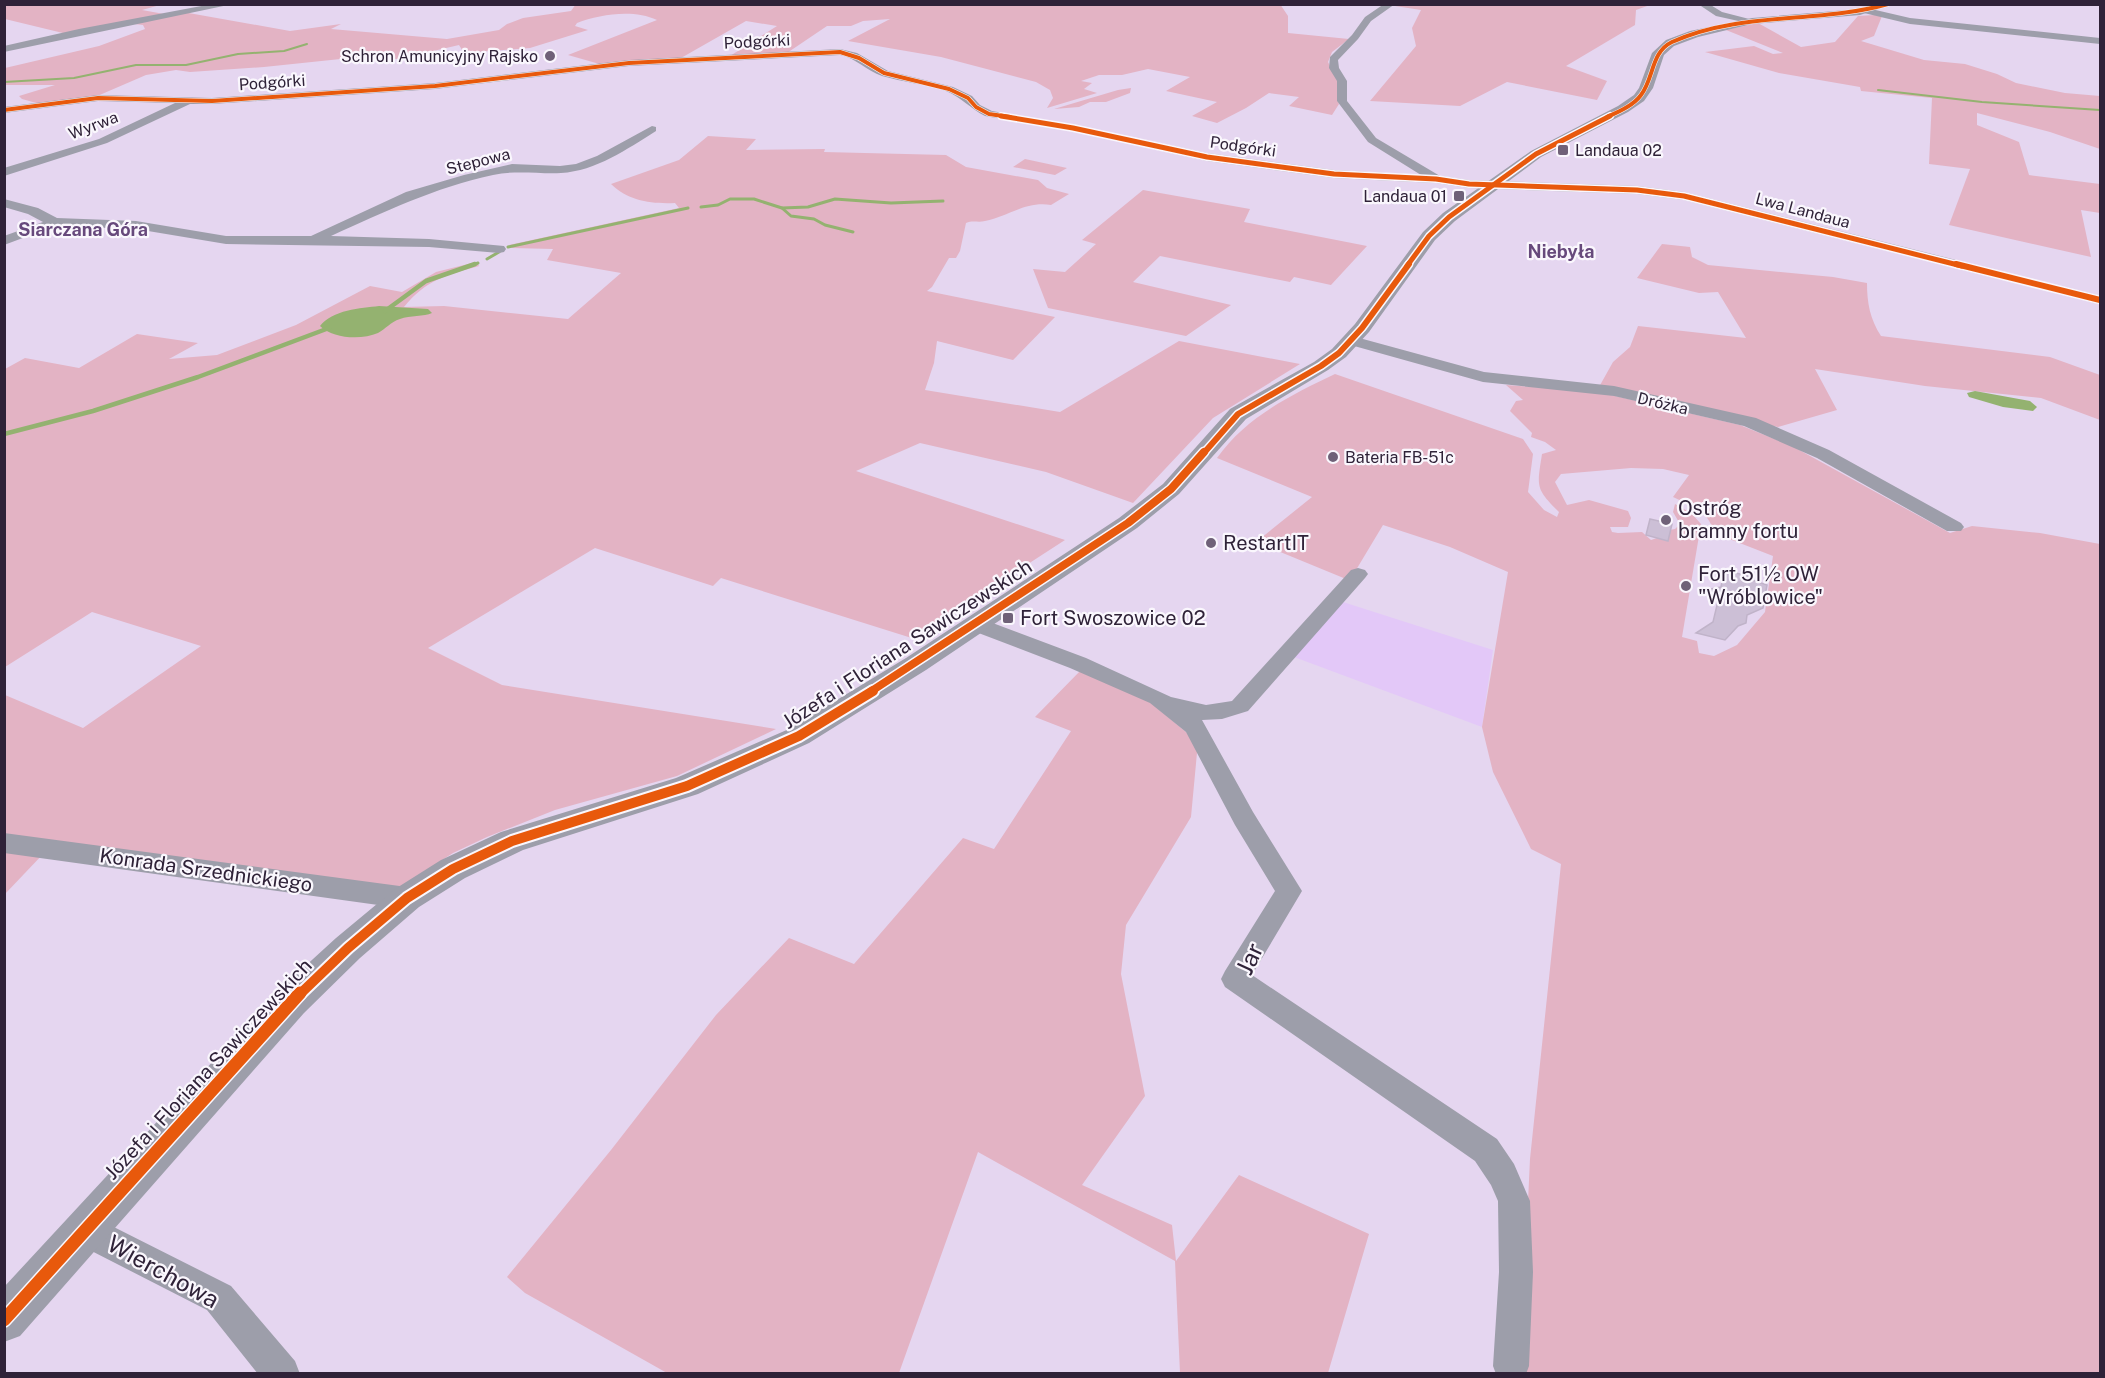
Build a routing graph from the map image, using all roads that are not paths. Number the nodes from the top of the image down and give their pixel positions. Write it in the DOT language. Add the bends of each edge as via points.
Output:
graph roads {
  1 [pos="229,4"];
  2 [pos="1391,4"];
  3 [pos="1702,4"];
  4 [pos="1887,4"];
  5 [pos="1867,11"];
  6 [pos="1752,21"];
  7 [pos="2100,41"];
  8 [pos="4,49"];
  9 [pos="190,100"];
  10 [pos="4,110"];
  11 [pos="652,129"];
  12 [pos="4,172"];
  13 [pos="1436,179"];
  14 [pos="1492,185"];
  15 [pos="4,203"];
  16 [pos="54,222"];
  17 [pos="314,240"];
  18 [pos="4,241"];
  19 [pos="499,249"];
  20 [pos="2100,300"];
  21 [pos="1352,341"];
  22 [pos="1954,527"];
  23 [pos="1358,574"];
  24 [pos="975,624"];
  25 [pos="1158,698"];
  26 [pos="4,843"];
  27 [pos="407,898"];
  28 [pos="86,1230"];
  29 [pos="8,1312"];
  30 [pos="1511,1366"];
  31 [pos="282,1374"];
  1 -- 8 [label="street"];
  2 -- 13 [label="street" via="1368,19 1333,59 1342,81 1342,101 1372,140"];
  3 -- 6 [label="street" via="1719,14"];
  4 -- 5 [label="street, Józefa i Floriana Sawiczewskich"];
  5 -- 6 [label="street, Józefa i Floriana Sawiczewskich"];
  5 -- 7 [label="street" via="1910,21"];
  6 -- 14 [label="street, Józefa i Floriana Sawiczewskich" via="1670,43 1659,53 1646,88 1633,104 1536,154"];
  9 -- 10 [label="street, Podgórki" via="98,98"];
  9 -- 12 [label="street, Wyrwa" via="103,141"];
  9 -- 13 [label="street, Podgórki" via="435,86 629,63 840,52 858,56 884,73 948,89 989,114 1207,157 1334,174"];
  11 -- 17 [label="street, Stepowa" via="567,169 504,169 410,195"];
  13 -- 14 [label="street, Podgórki"];
  14 -- 20 [label="street, Lwa Landaua" via="1615,189 1684,196"];
  14 -- 21 [label="street, Józefa i Floriana Sawiczewskich" via="1429,236"];
  15 -- 16 [label="street, Stepowa"];
  16 -- 17 [label="street, Stepowa" via="136,225 226,240"];
  16 -- 18 [label="street"];
  17 -- 19 [label="street, Stepowa"];
  21 -- 22 [label="street, Dróżka" via="1483,377 1614,391 1750,422 1823,454"];
  21 -- 24 [label="street, Józefa i Floriana Sawiczewskich" via="1321,366 1238,414 1149,508"];
  23 -- 25 [label="street" via="1240,705 1221,714 1189,711"];
  24 -- 25 [label="street, Jar"];
  24 -- 27 [label="street, Józefa i Floriana Sawiczewskich" via="844,710 767,752 687,786 512,841 453,869"];
  25 -- 30 [label="street, Jar" via="1195,727 1289,891 1235,979 1486,1150 1503,1175 1514,1201 1516,1272"];
  26 -- 27 [label="street, Konrada Srzednickiego"];
  27 -- 28 [label="street, Józefa i Floriana Sawiczewskich" via="291,1002"];
  28 -- 29 [label="street, Józefa i Floriana Sawiczewskich"];
  28 -- 31 [label="street, Wierchowa" via="219,1298"];
}
